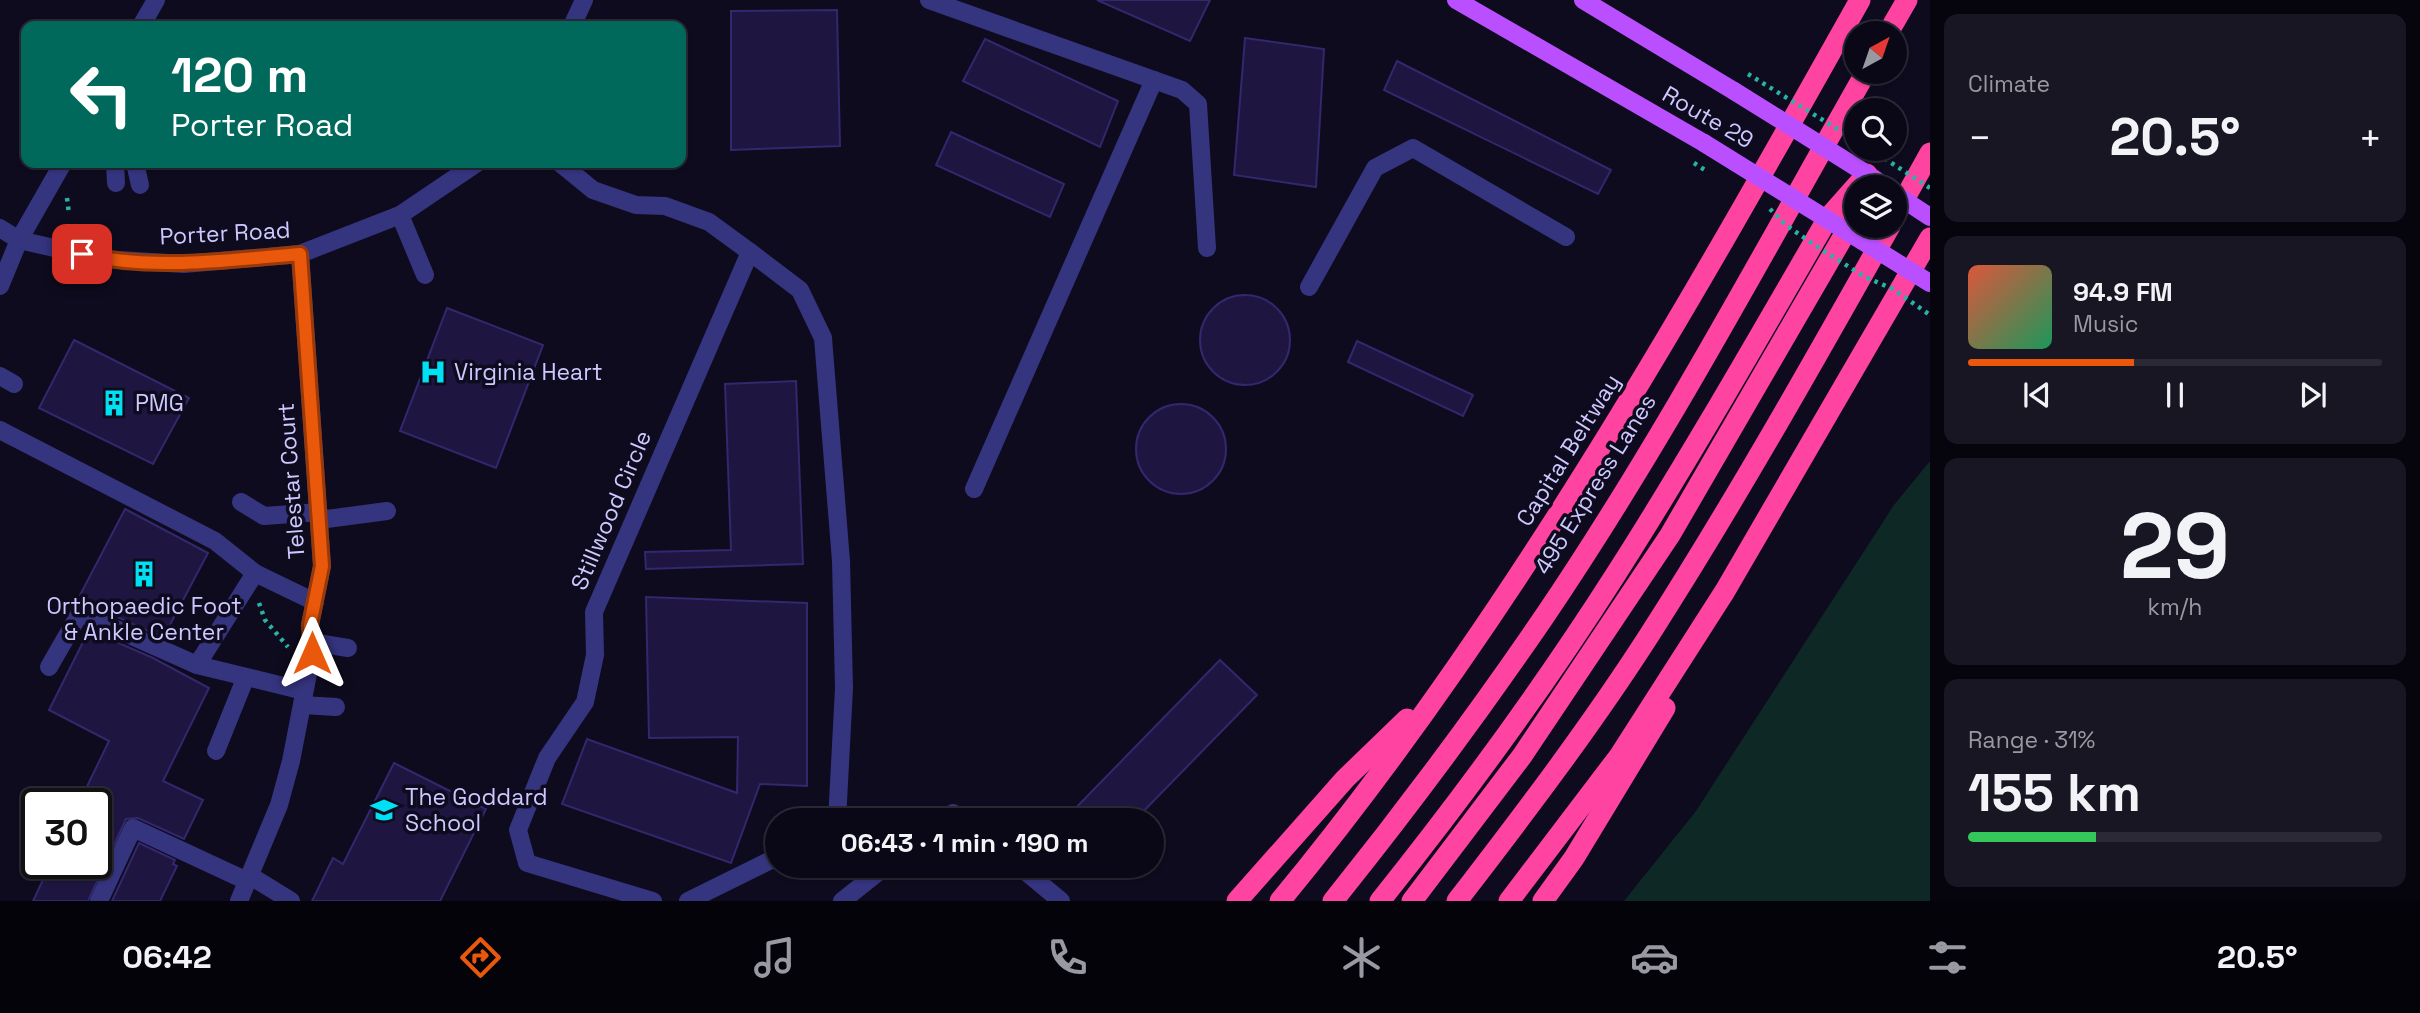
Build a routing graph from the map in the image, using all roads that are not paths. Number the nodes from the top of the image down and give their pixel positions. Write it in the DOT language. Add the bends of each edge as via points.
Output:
graph roads {
  1 [pos="156,0"];
  2 [pos="584,0"];
  3 [pos="929,0"];
  4 [pos="1456,0"];
  5 [pos="1583,0"];
  6 [pos="1860,0"];
  7 [pos="1907,0"];
  8 [pos="144,21"];
  9 [pos="574,21"];
  10 [pos="1895,21"];
  11 [pos="1154,80"];
  12 [pos="1859,84"];
  13 [pos="1930,153"];
  14 [pos="61,168"];
  15 [pos="115,168"];
  16 [pos="136,168"];
  17 [pos="470,168"];
  18 [pos="566,168"];
  19 [pos="1855,175"];
  20 [pos="116,183"];
  21 [pos="140,185"];
  22 [pos="1907,194"];
  23 [pos="1844,202"];
  24 [pos="1907,202"];
  25 [pos="400,215"];
  26 [pos="1930,217"];
  27 [pos="1828,218"];
  28 [pos="0,228"];
  29 [pos="1844,228"];
  30 [pos="1844,236"];
  31 [pos="1566,237"];
  32 [pos="1860,238"];
  33 [pos="1882,238"];
  34 [pos="1930,238"];
  35 [pos="19,240"];
  36 [pos="1207,248"];
  37 [pos="750,252"];
  38 [pos="300,254"];
  39 [pos="425,275"];
  40 [pos="1930,283"];
  41 [pos="0,286"];
  42 [pos="1309,287"];
  43 [pos="0,430"];
  44 [pos="975,489"];
  45 [pos="241,502"];
  46 [pos="387,511"];
  47 [pos="319,516"];
  48 [pos="255,573"];
  49 [pos="1726,591"];
  50 [pos="315,602"];
  51 [pos="311,642"];
  52 [pos="348,648"];
  53 [pos="197,666"];
  54 [pos="49,667"];
  55 [pos="1456,671"];
  56 [pos="245,679"];
  57 [pos="303,698"];
  58 [pos="336,707"];
  59 [pos="216,751"];
  60 [pos="838,808"];
  61 [pos="765,863"];
  62 [pos="248,878"];
  63 [pos="873,878"];
  64 [pos="1033,878"];
  65 [pos="852,898"];
  66 [pos="99,901"];
  67 [pos="239,901"];
  68 [pos="291,901"];
  69 [pos="653,901"];
  70 [pos="688,901"];
  71 [pos="1061,901"];
  72 [pos="1237,901"];
  73 [pos="1280,901"];
  74 [pos="1333,901"];
  75 [pos="1380,901"];
  76 [pos="1412,901"];
  77 [pos="1457,901"];
  78 [pos="1509,901"];
  79 [pos="1543,901"];
  1 -- 8 [label="street"];
  2 -- 9 [label="street"];
  3 -- 11 [label="street"];
  4 -- 27 [label="main road, Route 29, bridge"];
  5 -- 19 [label="main road, Route 29, bridge" via="1734,91"];
  6 -- 55 [label="highway, Capital Beltway" via="1626,409"];
  7 -- 10 [label="highway"];
  11 -- 36 [label="street" via="1182,90 1198,104"];
  11 -- 44 [label="street"];
  12 -- 74 [label="highway, 495 Express Lanes" via="1719,332 1545,616"];
  13 -- 22 [label="highway"];
  14 -- 35 [label="street"];
  15 -- 20 [label="street"];
  16 -- 21 [label="street"];
  17 -- 25 [label="street, Porter Road"];
  18 -- 37 [label="street" via="593,190 636,205 665,206 709,222"];
  23 -- 27 [label="highway"];
  24 -- 26 [label="main road, bridge"];
  25 -- 38 [label="street, Porter Road"];
  25 -- 39 [label="street"];
  27 -- 29 [label="main road, Route 29, bridge"];
  27 -- 75 [label="highway" via="1616,575 1444,821"];
  28 -- 35 [label="street, Porter Road"];
  30 -- 76 [label="highway" via="1670,535 1522,756"];
  31 -- 42 [label="street" via="1413,148 1375,168"];
  32 -- 40 [label="main road, Route 29, bridge"];
  33 -- 77 [label="highway" via="1649,635"];
  34 -- 49 [label="highway"];
  35 -- 38 [label="street, Porter Road" via="103,259 184,264"];
  35 -- 41 [label="street"];
  37 -- 60 [label="street" via="800,290 823,338 841,561 844,688"];
  37 -- 69 [label="street, Stillwood Circle" via="594,612 595,655 585,702 547,758 518,830 527,863"];
  38 -- 47 [label="street, Telestar Court"];
  43 -- 48 [label="street" via="215,541"];
  45 -- 47 [label="street" via="264,516"];
  46 -- 47 [label="street"];
  47 -- 50 [label="street, Telestar Court" via="322,566"];
  48 -- 50 [label="street"];
  48 -- 53 [label="street"];
  49 -- 78 [label="highway" via="1620,755"];
  49 -- 79 [label="highway" via="1657,724"];
  50 -- 51 [label="street, Telestar Court"];
  51 -- 52 [label="street"];
  51 -- 57 [label="street, Telestar Court"];
  53 -- 54 [label="street" via="80,613"];
  53 -- 56 [label="street"];
  55 -- 72 [label="highway" via="1345,779"];
  55 -- 73 [label="highway, Capital Beltway"];
  56 -- 57 [label="street"];
  56 -- 59 [label="street"];
  57 -- 58 [label="street"];
  57 -- 62 [label="street, Telestar Court" via="279,805"];
  61 -- 70 [label="street"];
  62 -- 66 [label="street" via="133,828"];
  62 -- 67 [label="street, Telestar Court"];
  62 -- 68 [label="street"];
  63 -- 65 [label="street"];
  64 -- 71 [label="street"];
}
